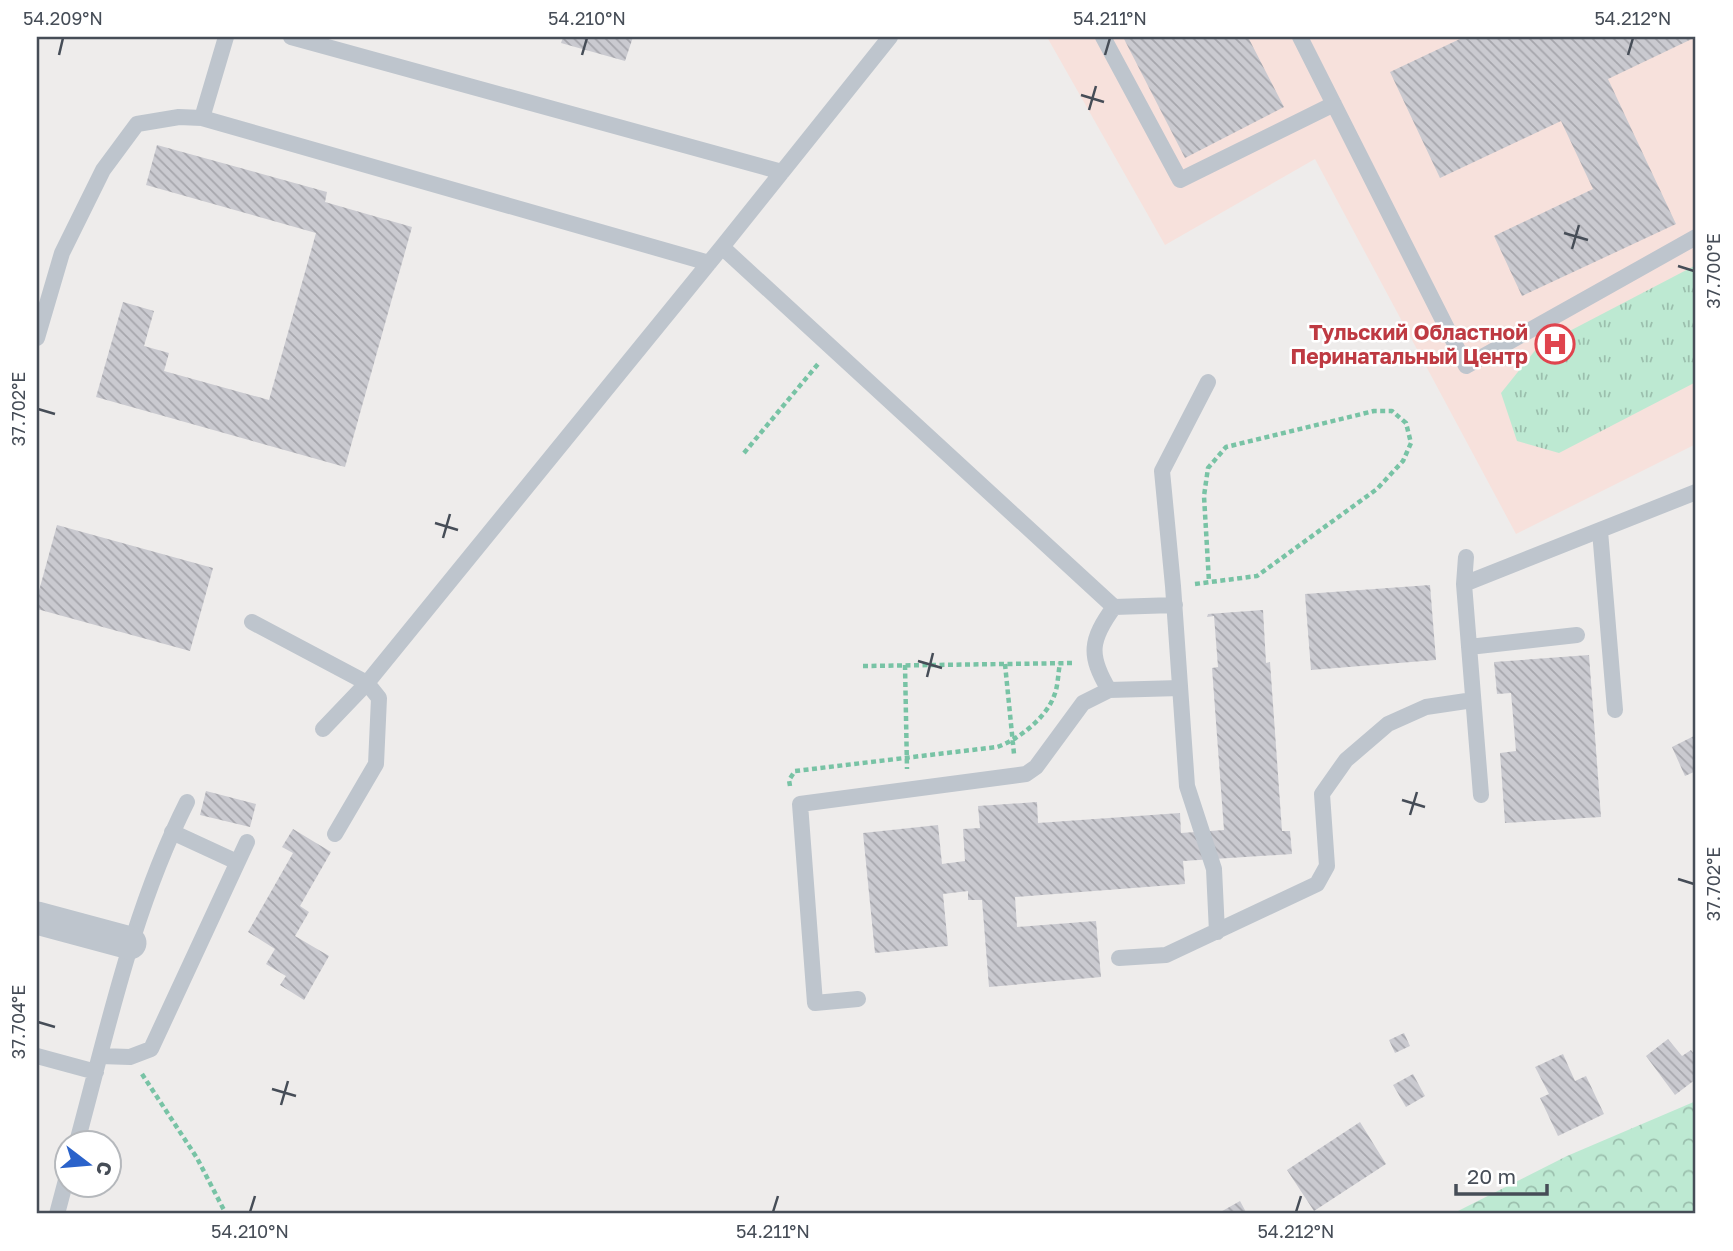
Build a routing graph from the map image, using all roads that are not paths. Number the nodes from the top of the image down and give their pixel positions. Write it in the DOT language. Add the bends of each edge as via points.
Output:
graph roads {
  1 [pos="226,37"];
  2 [pos="291,37"];
  3 [pos="890,37"];
  4 [pos="1103,37"];
  5 [pos="1300,37"];
  6 [pos="1334,104"];
  7 [pos="202,118"];
  8 [pos="782,172"];
  9 [pos="1696,237"];
  10 [pos="723,247"];
  11 [pos="709,263"];
  12 [pos="37,338"];
  13 [pos="1208,382"];
  14 [pos="1696,492"];
  15 [pos="1600,531"];
  16 [pos="1466,557"];
  17 [pos="1464,584"];
  18 [pos="1175,605"];
  19 [pos="1114,607"];
  20 [pos="252,622"];
  21 [pos="1577,635"];
  22 [pos="1469,647"];
  23 [pos="367,683"];
  24 [pos="1180,688"];
  25 [pos="1109,690"];
  26 [pos="1473,700"];
  27 [pos="1615,710"];
  28 [pos="323,729"];
  29 [pos="1481,795"];
  30 [pos="187,802"];
  31 [pos="172,832"];
  32 [pos="335,834"];
  33 [pos="247,842"];
  34 [pos="237,862"];
  35 [pos="37,918"];
  36 [pos="1217,932"];
  37 [pos="131,943"];
  38 [pos="1119,958"];
  39 [pos="858,999"];
  40 [pos="37,1056"];
  41 [pos="98,1064"];
  42 [pos="80,1128"];
  1 -- 7 [label="lane"];
  2 -- 8 [label="lane"];
  3 -- 8 [label="lane"];
  4 -- 6 [label="lane" via="1180,180"];
  5 -- 6 [label="lane"];
  6 -- 9 [label="lane" via="1466,366"];
  7 -- 11 [label="lane"];
  7 -- 12 [label="lane" via="137,124 110,161 62,253"];
  8 -- 10 [label="lane"];
  10 -- 11 [label="lane"];
  10 -- 19 [label="lane"];
  11 -- 23 [label="lane"];
  13 -- 18 [label="lane" via="1162,471"];
  14 -- 15 [label="lane"];
  15 -- 17 [label="lane"];
  15 -- 27 [label="lane"];
  16 -- 17 [label="lane"];
  17 -- 22 [label="lane"];
  18 -- 19 [label="lane"];
  18 -- 24 [label="lane"];
  19 -- 25 [label="lane" via="1100,626 1094,647 1097,669"];
  20 -- 23 [label="lane"];
  21 -- 22 [label="lane"];
  22 -- 26 [label="lane"];
  23 -- 28 [label="lane"];
  23 -- 32 [label="lane" via="379,698 376,764"];
  24 -- 25 [label="lane"];
  24 -- 36 [label="lane" via="1187,786 1214,869"];
  25 -- 39 [label="lane" via="1083,704 1026,774 800,804 815,1003"];
  26 -- 29 [label="lane"];
  26 -- 36 [label="lane" via="1426,707 1388,724 1346,760 1322,794 1327,866 1317,884"];
  30 -- 31 [label="lane"];
  31 -- 34 [label="lane"];
  31 -- 37 [label="lane"];
  33 -- 34 [label="lane"];
  34 -- 41 [label="lane" via="151,1049"];
  35 -- 37 [label="street"];
  36 -- 38 [label="lane" via="1166,956"];
  37 -- 41 [label="lane"];
  40 -- 41 [label="lane"];
  41 -- 42 [label="lane"];
}
